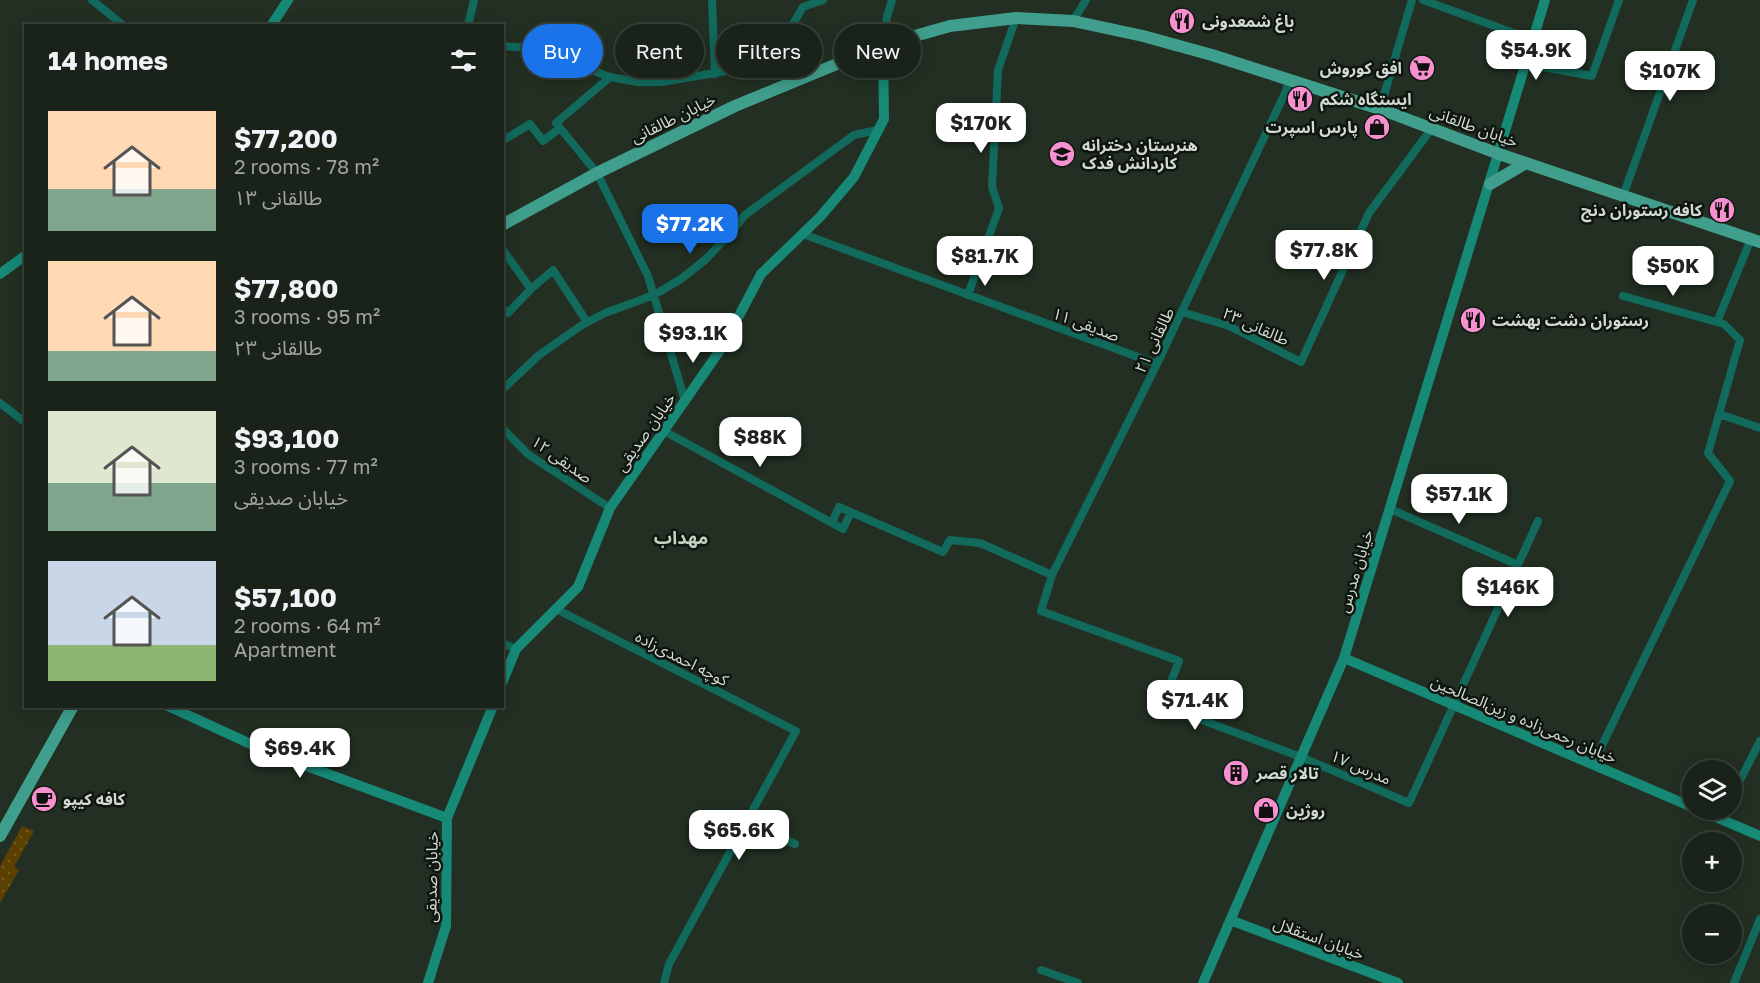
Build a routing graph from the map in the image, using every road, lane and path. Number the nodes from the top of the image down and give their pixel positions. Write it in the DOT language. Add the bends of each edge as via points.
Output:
graph roads {
  1 [pos="92,0"];
  2 [pos="288,0"];
  3 [pos="474,0"];
  4 [pos="712,0"];
  5 [pos="823,0"];
  6 [pos="892,0"];
  7 [pos="1086,0"];
  8 [pos="1412,0"];
  9 [pos="1424,0"];
  10 [pos="1545,0"];
  11 [pos="1619,0"];
  12 [pos="1693,0"];
  13 [pos="1016,18"];
  14 [pos="1073,21"];
  15 [pos="122,24"];
  16 [pos="272,24"];
  17 [pos="468,24"];
  18 [pos="885,24"];
  19 [pos="921,35"];
  20 [pos="1533,40"];
  21 [pos="504,46"];
  22 [pos="1526,64"];
  23 [pos="834,65"];
  24 [pos="715,74"];
  25 [pos="610,77"];
  26 [pos="883,78"];
  27 [pos="1290,80"];
  28 [pos="1380,109"];
  29 [pos="558,126"];
  30 [pos="1432,128"];
  31 [pos="878,130"];
  32 [pos="504,140"];
  33 [pos="1499,154"];
  34 [pos="1526,163"];
  35 [pos="597,173"];
  36 [pos="1490,184"];
  37 [pos="1623,196"];
  38 [pos="504,220"];
  39 [pos="803,234"];
  40 [pos="1756,241"];
  41 [pos="504,252"];
  42 [pos="24,256"];
  43 [pos="0,274"];
  44 [pos="531,289"];
  45 [pos="654,295"];
  46 [pos="968,295"];
  47 [pos="1623,296"];
  48 [pos="505,310"];
  49 [pos="1182,312"];
  50 [pos="587,322"];
  51 [pos="1717,322"];
  52 [pos="1158,364"];
  53 [pos="504,388"];
  54 [pos="685,401"];
  55 [pos="0,403"];
  56 [pos="1719,414"];
  57 [pos="24,421"];
  58 [pos="1760,428"];
  59 [pos="504,430"];
  60 [pos="664,431"];
  61 [pos="610,508"];
  62 [pos="1390,509"];
  63 [pos="851,512"];
  64 [pos="1538,520"];
  65 [pos="832,522"];
  66 [pos="1518,565"];
  67 [pos="1052,575"];
  68 [pos="556,609"];
  69 [pos="504,644"];
  70 [pos="516,649"];
  71 [pos="1344,658"];
  72 [pos="1179,661"];
  73 [pos="504,677"];
  74 [pos="1454,705"];
  75 [pos="72,708"];
  76 [pos="172,708"];
  77 [pos="492,708"];
  78 [pos="1760,741"];
  79 [pos="1301,757"];
  80 [pos="1593,764"];
  81 [pos="1742,776"];
  82 [pos="1682,803"];
  83 [pos="447,818"];
  84 [pos="1732,820"];
  85 [pos="746,822"];
  86 [pos="0,836"];
  87 [pos="1760,836"];
  88 [pos="795,844"];
  89 [pos="1760,918"];
  90 [pos="1230,920"];
  91 [pos="1041,970"];
  92 [pos="1376,979"];
  93 [pos="428,983"];
  94 [pos="664,983"];
  95 [pos="1078,983"];
  96 [pos="1203,983"];
  97 [pos="1398,983"];
  98 [pos="1734,983"];
  1 -- 15 [label="street"];
  2 -- 16 [label="street"];
  3 -- 17 [label="street"];
  4 -- 24 [label="street"];
  5 -- 24 [label="street" via="803,8 770,56 750,67"];
  6 -- 18 [label="street"];
  7 -- 14 [label="street"];
  8 -- 28 [label="street"];
  9 -- 20 [label="street"];
  10 -- 20 [label="street, خیابان مدرس"];
  11 -- 22 [label="street" via="1592,76"];
  12 -- 37 [label="street"];
  13 -- 14 [label="main road, خیابان طالقانی"];
  13 -- 19 [label="main road, خیابان طالقانی"];
  13 -- 46 [label="street" via="998,70 992,187 999,208"];
  14 -- 27 [label="main road, خیابان طالقانی" via="1178,46"];
  20 -- 22 [label="street, خیابان مدرس"];
  21 -- 25 [label="street" via="532,48"];
  22 -- 33 [label="street, خیابان مدرس"];
  23 -- 35 [label="main road, خیابان طالقانی" via="735,106"];
  24 -- 25 [label="street" via="662,82"];
  25 -- 29 [label="street"];
  26 -- 31 [label="street, خیابان صدیقی" via="884,119"];
  27 -- 28 [label="main road, خیابان طالقانی"];
  27 -- 49 [label="street, طالقانی ۲۱"];
  28 -- 30 [label="main road, خیابان طالقانی"];
  29 -- 32 [label="street" via="543,141 530,124"];
  29 -- 35 [label="street"];
  30 -- 33 [label="main road, خیابان طالقانی"];
  30 -- 49 [label="street, طالقانی ۲۳" via="1369,213 1301,362 1229,327"];
  31 -- 39 [label="street, خیابان صدیقی" via="854,177"];
  31 -- 45 [label="street" via="854,135 787,182 745,215 705,260"];
  33 -- 34 [label="main road, خیابان طالقانی"];
  33 -- 36 [label="street, خیابان مدرس"];
  34 -- 36 [label="main road"];
  34 -- 37 [label="main road, خیابان طالقانی"];
  35 -- 38 [label="main road, خیابان طالقانی"];
  35 -- 45 [label="street"];
  36 -- 62 [label="street, خیابان مدرس"];
  37 -- 40 [label="main road, خیابان طالقانی"];
  39 -- 46 [label="street, صدیقی ۱۱"];
  39 -- 54 [label="street, خیابان صدیقی" via="761,274 723,346"];
  40 -- 51 [label="street"];
  41 -- 44 [label="street"];
  42 -- 43 [label="street"];
  44 -- 48 [label="street"];
  44 -- 50 [label="street" via="553,270"];
  45 -- 50 [label="street"];
  45 -- 54 [label="street"];
  46 -- 52 [label="street, صدیقی ۱۱"];
  47 -- 51 [label="street"];
  49 -- 52 [label="street, طالقانی ۲۱"];
  50 -- 53 [label="street" via="539,355"];
  51 -- 56 [label="street" via="1740,340"];
  52 -- 67 [label="street, طالقانی ۲۱"];
  54 -- 60 [label="street, خیابان صدیقی"];
  55 -- 57 [label="street"];
  56 -- 58 [label="street"];
  56 -- 80 [label="street" via="1708,453 1730,481"];
  59 -- 61 [label="street, صدیقی ۱۲" via="529,455"];
  60 -- 61 [label="street, خیابان صدیقی"];
  60 -- 65 [label="street"];
  61 -- 68 [label="street, خیابان صدیقی" via="578,587"];
  62 -- 66 [label="street"];
  62 -- 71 [label="street, خیابان مدرس"];
  63 -- 65 [label="street" via="839,507"];
  63 -- 65 [label="street" via="843,529"];
  63 -- 67 [label="street" via="943,552 950,540 980,543"];
  64 -- 66 [label="street"];
  66 -- 74 [label="street"];
  67 -- 72 [label="street, طالقانی ۲۱" via="1041,611"];
  68 -- 70 [label="street, خیابان صدیقی"];
  68 -- 85 [label="street, کوچه احمدی‌زاده" via="796,731"];
  69 -- 70 [label="street"];
  70 -- 73 [label="street, خیابان صدیقی"];
  71 -- 74 [label="street, خیابان رحمی‌زاده و زین‌الصالحین"];
  71 -- 79 [label="street, خیابان مدرس"];
  72 -- 79 [label="street, مدرس ۱۷" via="1162,705"];
  74 -- 79 [label="street, مدرس ۱۷" via="1409,803"];
  74 -- 80 [label="street, خیابان رحمی‌زاده و زین‌الصالحین"];
  75 -- 86 [label="main road"];
  76 -- 83 [label="street" via="266,751"];
  77 -- 83 [label="street, خیابان صدیقی"];
  78 -- 81 [label="street"];
  79 -- 90 [label="street, خیابان مدرس"];
  80 -- 82 [label="street, خیابان رحمی‌زاده و زین‌الصالحین"];
  83 -- 93 [label="street, خیابان صدیقی" via="446,926"];
  84 -- 87 [label="street"];
  85 -- 88 [label="street"];
  85 -- 94 [label="street" via="669,964"];
  89 -- 98 [label="street"];
  90 -- 92 [label="street, خیابان استقلال"];
  90 -- 96 [label="street, خیابان مدرس"];
  91 -- 95 [label="street"];
  92 -- 97 [label="street, خیابان استقلال"];
}
